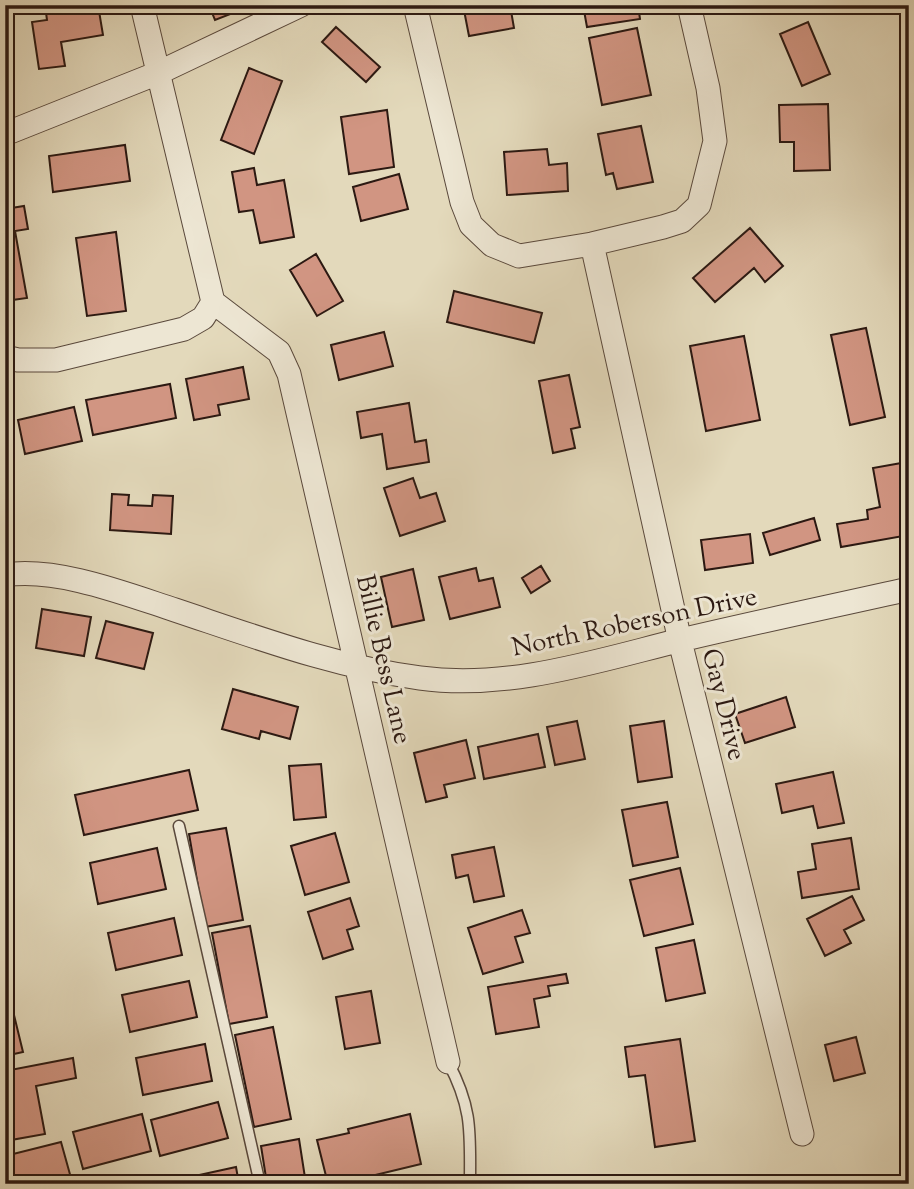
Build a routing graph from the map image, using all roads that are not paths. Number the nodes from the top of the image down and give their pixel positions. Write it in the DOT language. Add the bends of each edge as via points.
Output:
graph roads {
  1 [pos="142,5"];
  2 [pos="302,5"];
  3 [pos="415,5"];
  4 [pos="689,5"];
  5 [pos="158,73"];
  6 [pos="5,134"];
  7 [pos="592,244"];
  8 [pos="213,302"];
  9 [pos="5,357"];
  10 [pos="5,575"];
  11 [pos="909,589"];
  12 [pos="680,641"];
  13 [pos="359,668"];
  14 [pos="179,826"];
  15 [pos="449,1062"];
  16 [pos="802,1134"];
  17 [pos="260,1184"];
  18 [pos="470,1184"];
  1 -- 5 [label="street"];
  2 -- 5 [label="street"];
  3 -- 7 [label="street" via="471,225 492,245 519,256"];
  4 -- 7 [label="street" via="715,141 699,205 682,221 663,228"];
  5 -- 6 [label="street"];
  5 -- 8 [label="street"];
  7 -- 12 [label="street, Gay Drive"];
  8 -- 9 [label="street" via="203,318 184,329 55,360"];
  8 -- 13 [label="street, Billie Bess Lane" via="279,352 289,374"];
  10 -- 13 [label="street, North Roberson Drive" via="43,575 114,591"];
  11 -- 12 [label="street, North Roberson Drive"];
  12 -- 13 [label="street, North Roberson Drive" via="578,667 501,678 423,678"];
  12 -- 16 [label="street, Gay Drive"];
  13 -- 15 [label="street, Billie Bess Lane"];
  14 -- 17 [label="lane"];
  15 -- 18 [label="lane" via="463,1090 471,1127"];
}
